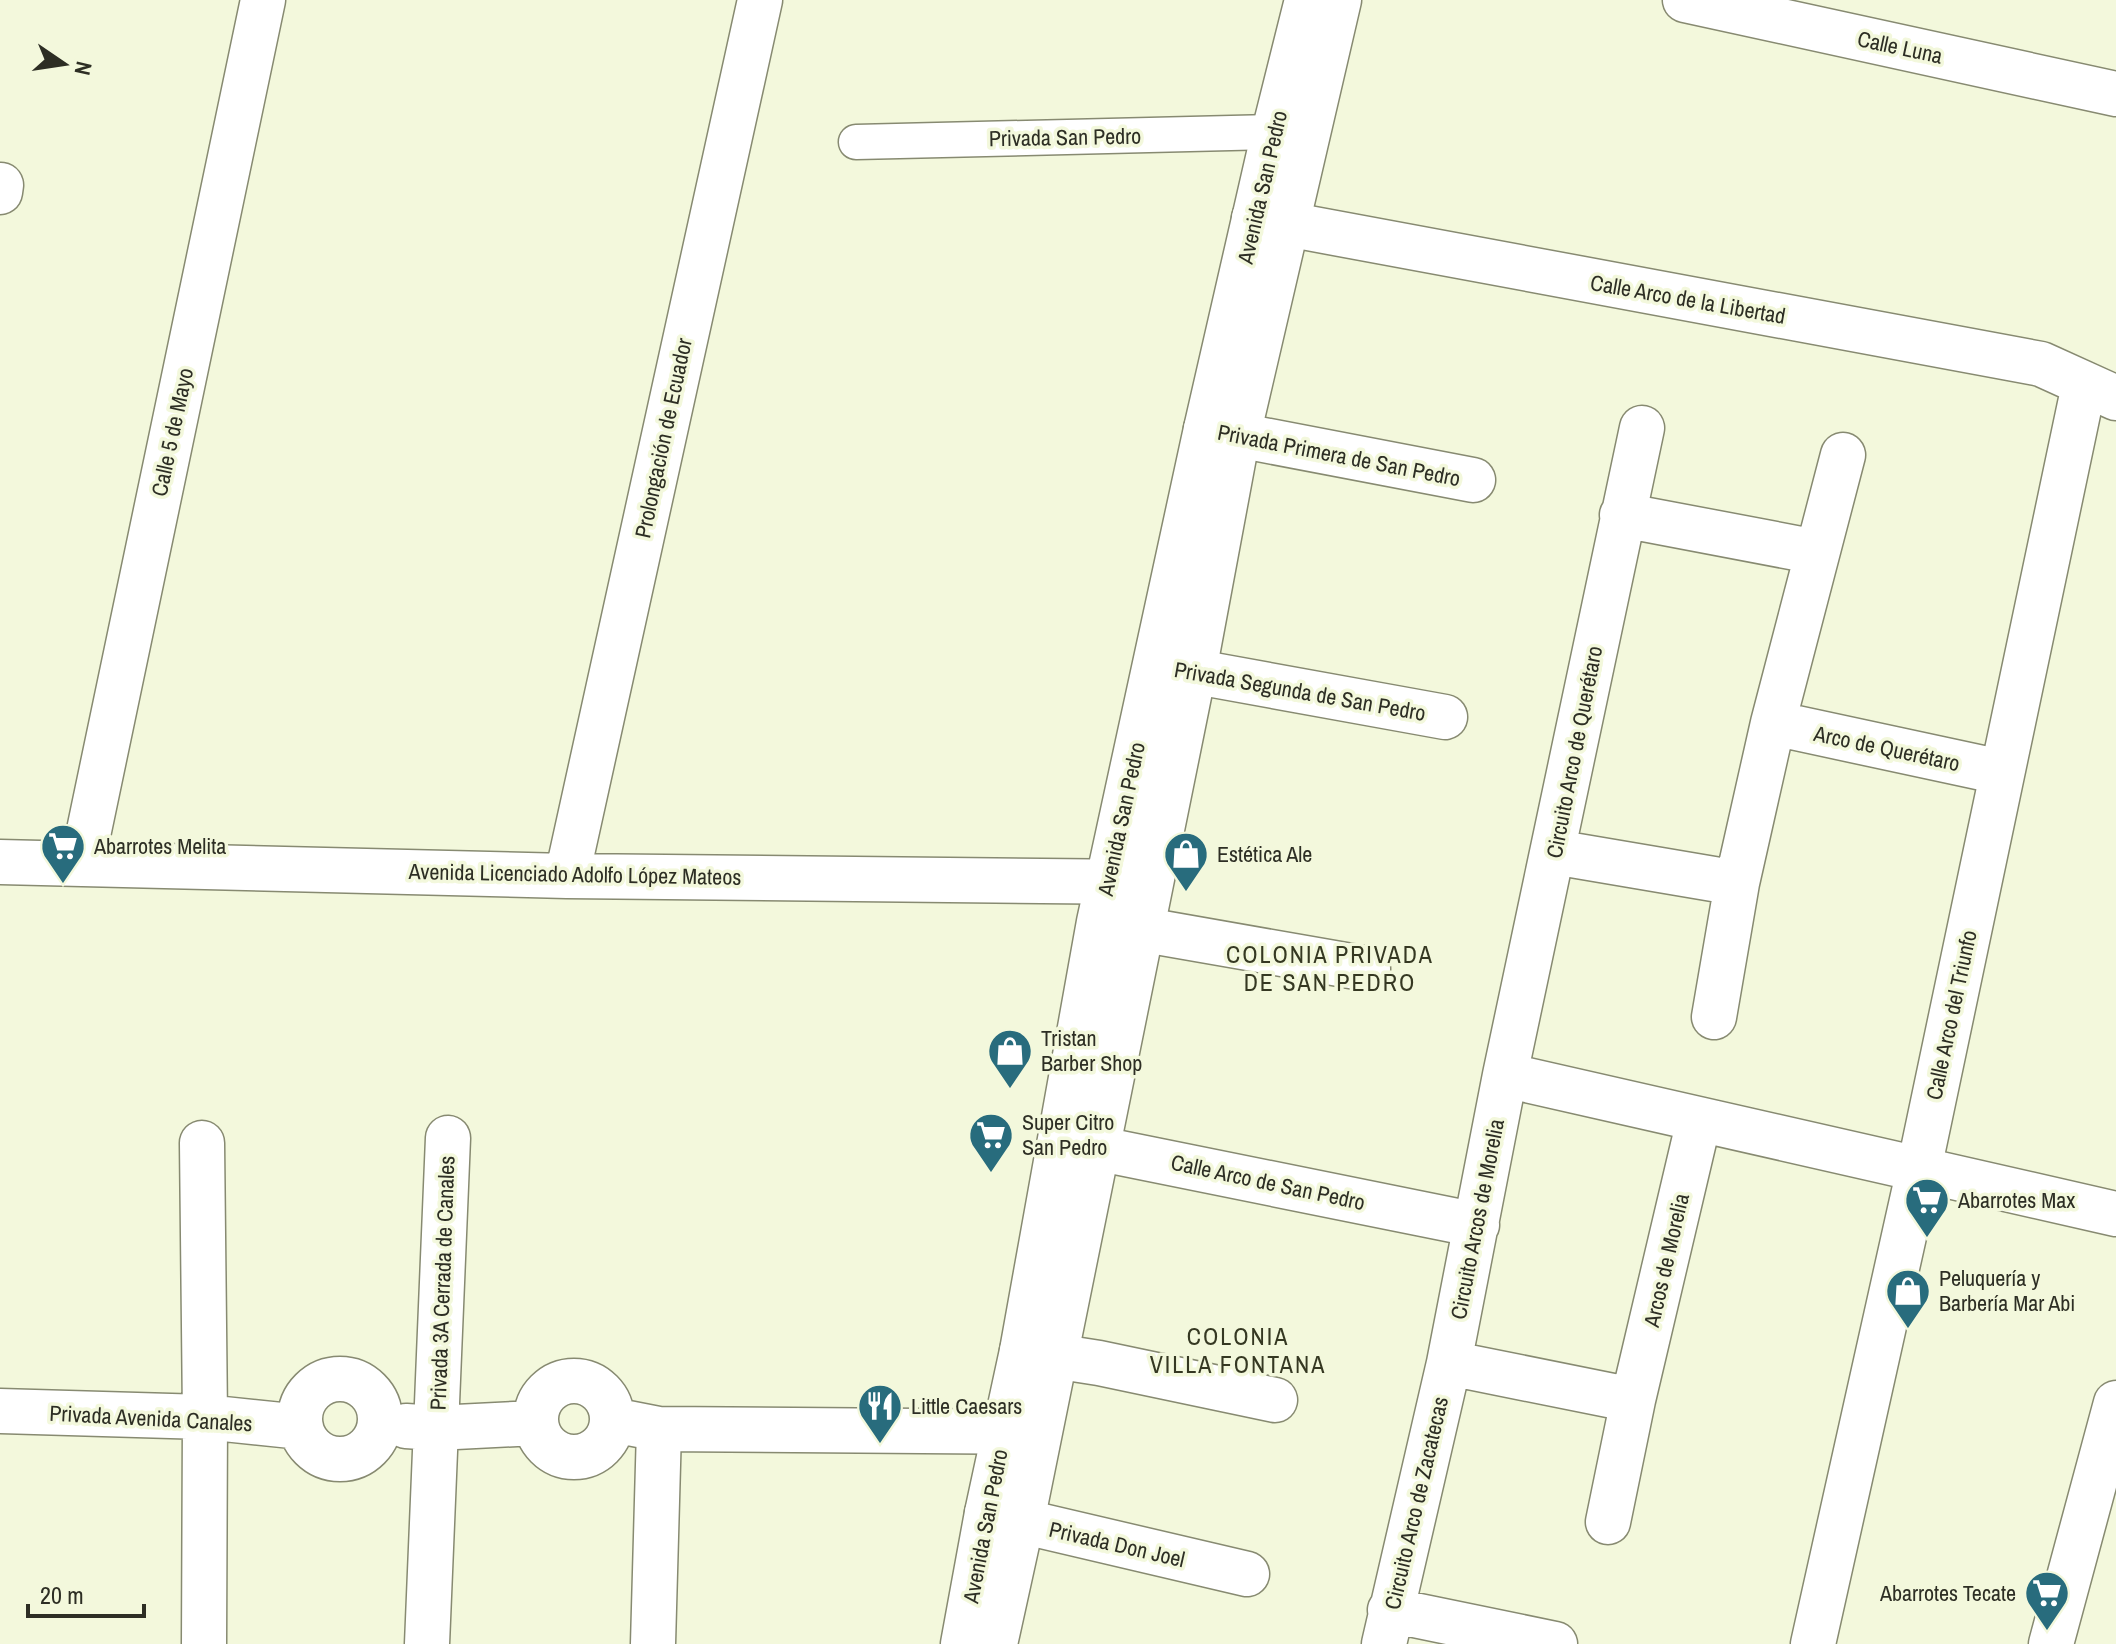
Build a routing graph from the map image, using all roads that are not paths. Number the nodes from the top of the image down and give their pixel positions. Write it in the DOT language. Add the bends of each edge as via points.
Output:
graph roads {
  1 [pos="263,0"];
  2 [pos="760,0"];
  3 [pos="1307,0"];
  4 [pos="1339,0"];
  5 [pos="1685,0"];
  6 [pos="2116,94"];
  7 [pos="1274,132"];
  8 [pos="856,142"];
  9 [pos="1270,222"];
  10 [pos="2100,391"];
  11 [pos="1642,428"];
  12 [pos="1222,432"];
  13 [pos="1843,455"];
  14 [pos="1473,480"];
  15 [pos="1622,515"];
  16 [pos="1817,552"];
  17 [pos="1175,668"];
  18 [pos="1445,717"];
  19 [pos="1773,723"];
  20 [pos="2001,772"];
  21 [pos="1554,852"];
  22 [pos="0,862"];
  23 [pos="82,864"];
  24 [pos="567,876"];
  25 [pos="1108,880"];
  26 [pos="1151,883"];
  27 [pos="1737,883"];
  28 [pos="1099,922"];
  29 [pos="1141,930"];
  30 [pos="1368,969"];
  31 [pos="1714,1017"];
  32 [pos="1505,1075"];
  33 [pos="1699,1120"];
  34 [pos="448,1138"];
  35 [pos="202,1143"];
  36 [pos="1078,1144"];
  37 [pos="1919,1169"];
  38 [pos="2116,1214"];
  39 [pos="1477,1225"];
  40 [pos="1038,1354"];
  41 [pos="1449,1363"];
  42 [pos="1275,1400"];
  43 [pos="1633,1400"];
  44 [pos="2116,1403"];
  45 [pos="0,1411"];
  46 [pos="205,1417"];
  47 [pos="381,1425"];
  48 [pos="301,1427"];
  49 [pos="436,1428"];
  50 [pos="659,1429"];
  51 [pos="1022,1431"];
  52 [pos="2109,1462"];
  53 [pos="1004,1517"];
  54 [pos="1608,1522"];
  55 [pos="1247,1574"];
  56 [pos="1387,1627"];
  57 [pos="1820,1642"];
  58 [pos="204,1644"];
  59 [pos="427,1644"];
  60 [pos="653,1644"];
  61 [pos="963,1644"];
  62 [pos="995,1644"];
  63 [pos="1555,1644"];
  64 [pos="2051,1644"];
  1 -- 23 [label="street, Calle 5 de Mayo"];
  2 -- 24 [label="street, Prolongación de Ecuador"];
  3 -- 7 [label="street, Avenida San Pedro"];
  4 -- 9 [label="street, Avenida San Pedro"];
  5 -- 6 [label="street, Calle Luna"];
  7 -- 8 [label="street, Privada San Pedro"];
  7 -- 9 [label="street, Avenida San Pedro"];
  9 -- 10 [label="street, Calle Arco de la Libertad" via="2041,364"];
  9 -- 12 [label="street, Avenida San Pedro"];
  10 -- 20 [label="street, Calle Arco del Triunfo"];
  11 -- 15 [label="street, Circuito Arco de Querétaro"];
  12 -- 14 [label="street, Privada Primera de San Pedro"];
  12 -- 17 [label="street, Avenida San Pedro"];
  13 -- 16 [label="street"];
  15 -- 16 [label="street"];
  15 -- 21 [label="street, Circuito Arco de Querétaro"];
  16 -- 19 [label="street"];
  17 -- 18 [label="street, Privada Segunda de San Pedro"];
  17 -- 25 [label="street, Avenida San Pedro"];
  17 -- 26 [label="street, Avenida San Pedro"];
  19 -- 20 [label="street, Arco de Querétaro"];
  19 -- 27 [label="street"];
  20 -- 37 [label="street, Calle Arco del Triunfo"];
  21 -- 27 [label="street"];
  21 -- 32 [label="street, Circuito Arco de Querétaro"];
  22 -- 23 [label="street, Avenida Licenciado Adolfo López Mateos"];
  23 -- 24 [label="street, Avenida Licenciado Adolfo López Mateos"];
  24 -- 25 [label="street, Avenida Licenciado Adolfo López Mateos"];
  25 -- 26 [label="street, Avenida Licenciado Adolfo López Mateos"];
  25 -- 28 [label="street, Avenida San Pedro"];
  26 -- 29 [label="street, Avenida San Pedro"];
  27 -- 31 [label="street"];
  28 -- 29 [label="street"];
  28 -- 36 [label="street, Avenida San Pedro"];
  29 -- 30 [label="street"];
  29 -- 36 [label="street, Avenida San Pedro"];
  32 -- 33 [label="street"];
  32 -- 39 [label="street, Circuito Arcos de Morelia"];
  33 -- 37 [label="street"];
  33 -- 43 [label="street, Arcos de Morelia"];
  34 -- 49 [label="street, Privada 3A Cerrada de Canales"];
  35 -- 46 [label="street"];
  36 -- 39 [label="street, Calle Arco de San Pedro"];
  36 -- 40 [label="street, Avenida San Pedro"];
  37 -- 38 [label="street"];
  37 -- 57 [label="street, Calle Arco del Triunfo"];
  39 -- 41 [label="street, Circuito Arcos de Morelia"];
  40 -- 42 [label="street"];
  40 -- 51 [label="street, Avenida San Pedro"];
  41 -- 43 [label="street"];
  41 -- 56 [label="street, Circuito Arco de Zacatecas"];
  43 -- 54 [label="street, Arcos de Morelia"];
  44 -- 52 [label="street"];
  45 -- 46 [label="street, Privada Avenida Canales"];
  46 -- 48 [label="street, Privada Avenida Canales"];
  46 -- 58 [label="street"];
  47 -- 48 [label="street" via="368,1450 338,1460 315,1451"];
  47 -- 48 [label="street" via="371,1393 347,1379 313,1390 304,1401"];
  47 -- 49 [label="street"];
  49 -- 50 [label="street" via="536,1423 542,1398 551,1388 573,1380 598,1388 613,1420"];
  49 -- 59 [label="street, Privada 3A Cerrada de Canales"];
  50 -- 51 [label="street"];
  50 -- 60 [label="street"];
  51 -- 53 [label="street, Avenida San Pedro"];
  52 -- 64 [label="street"];
  53 -- 55 [label="street, Privada Don Joel"];
  53 -- 61 [label="street, Avenida San Pedro"];
  53 -- 62 [label="street, Avenida San Pedro"];
  56 -- 63 [label="street"];
}
